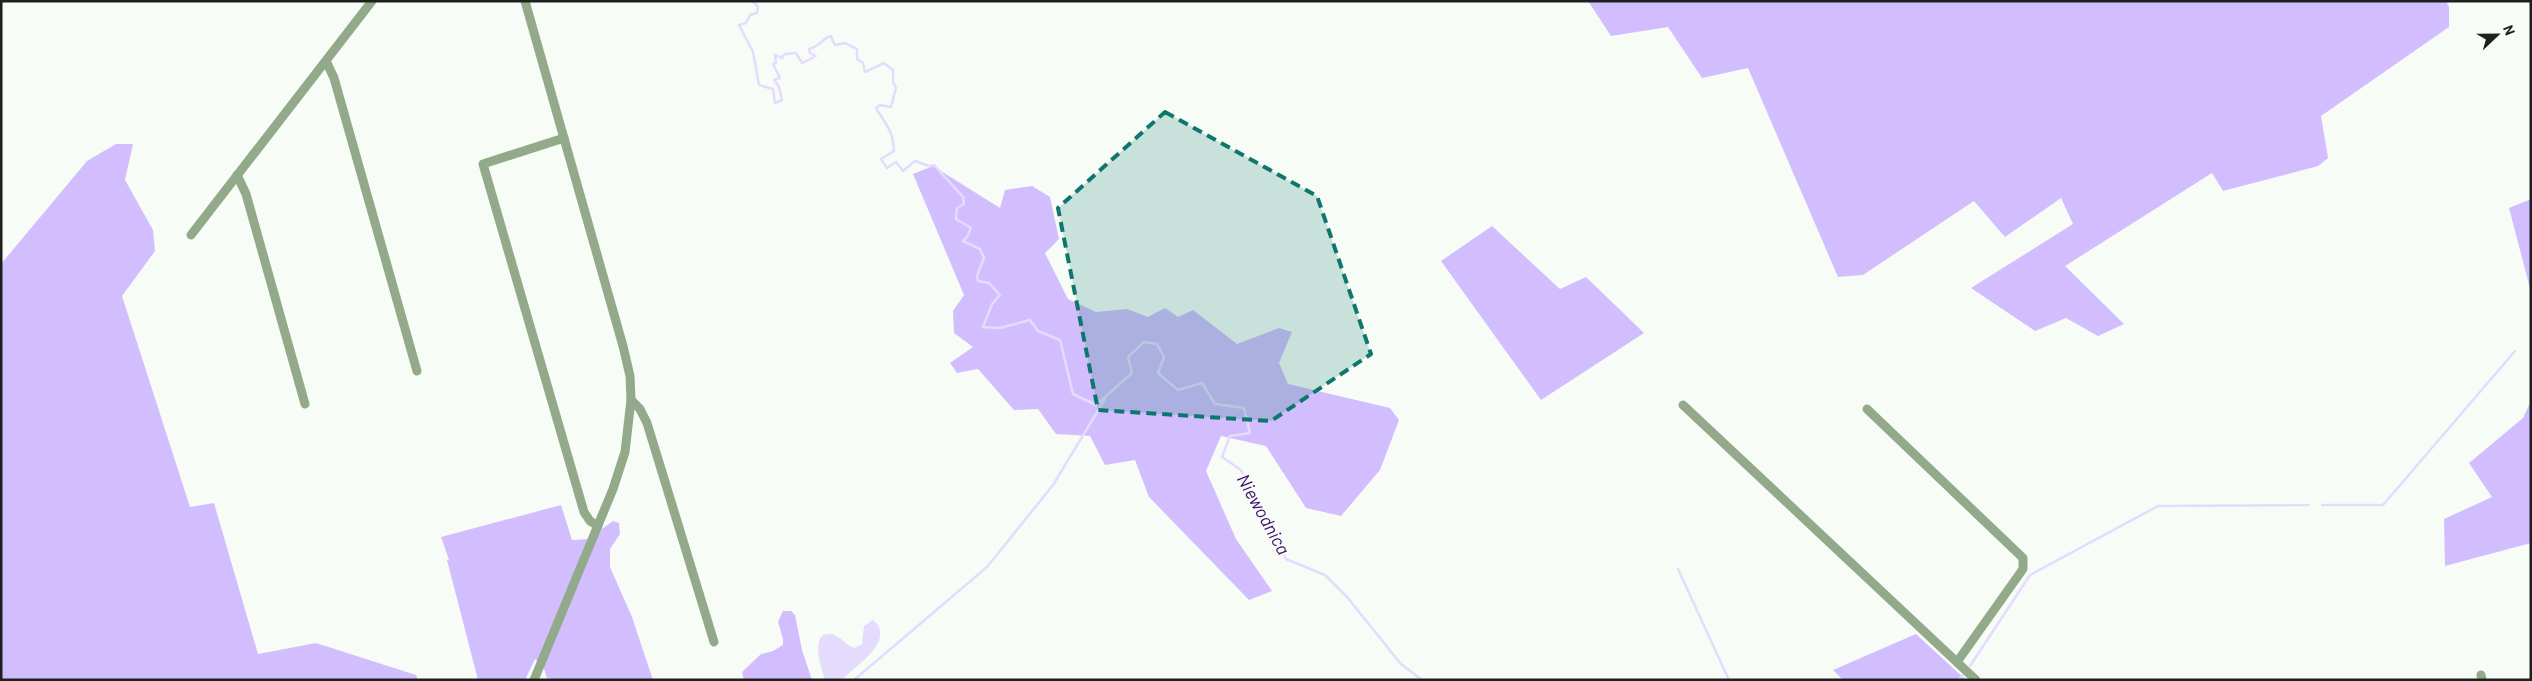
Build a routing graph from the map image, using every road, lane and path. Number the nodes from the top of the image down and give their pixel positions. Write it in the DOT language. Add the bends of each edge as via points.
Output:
graph roads {
  1 [pos="372,1"];
  2 [pos="525,1"];
  3 [pos="326,61"];
  4 [pos="564,138"];
  5 [pos="237,175"];
  6 [pos="190,235"];
  7 [pos="416,371"];
  8 [pos="631,400"];
  9 [pos="305,404"];
  10 [pos="1684,405"];
  11 [pos="1867,409"];
  12 [pos="598,526"];
  13 [pos="714,642"];
  14 [pos="1957,662"];
  15 [pos="534,680"];
  16 [pos="1976,680"];
  1 -- 3 [label="street"];
  2 -- 4 [label="street"];
  3 -- 5 [label="street"];
  3 -- 7 [label="street" via="334,78"];
  4 -- 8 [label="street" via="623,346 630,376"];
  4 -- 12 [label="street" via="483,164 584,512"];
  5 -- 6 [label="street"];
  5 -- 9 [label="street" via="246,194"];
  8 -- 12 [label="street" via="625,452"];
  8 -- 13 [label="street" via="646,423"];
  10 -- 14 [label="street"];
  11 -- 14 [label="street" via="2023,558 2023,569"];
  12 -- 15 [label="street"];
  14 -- 16 [label="street"];
}
